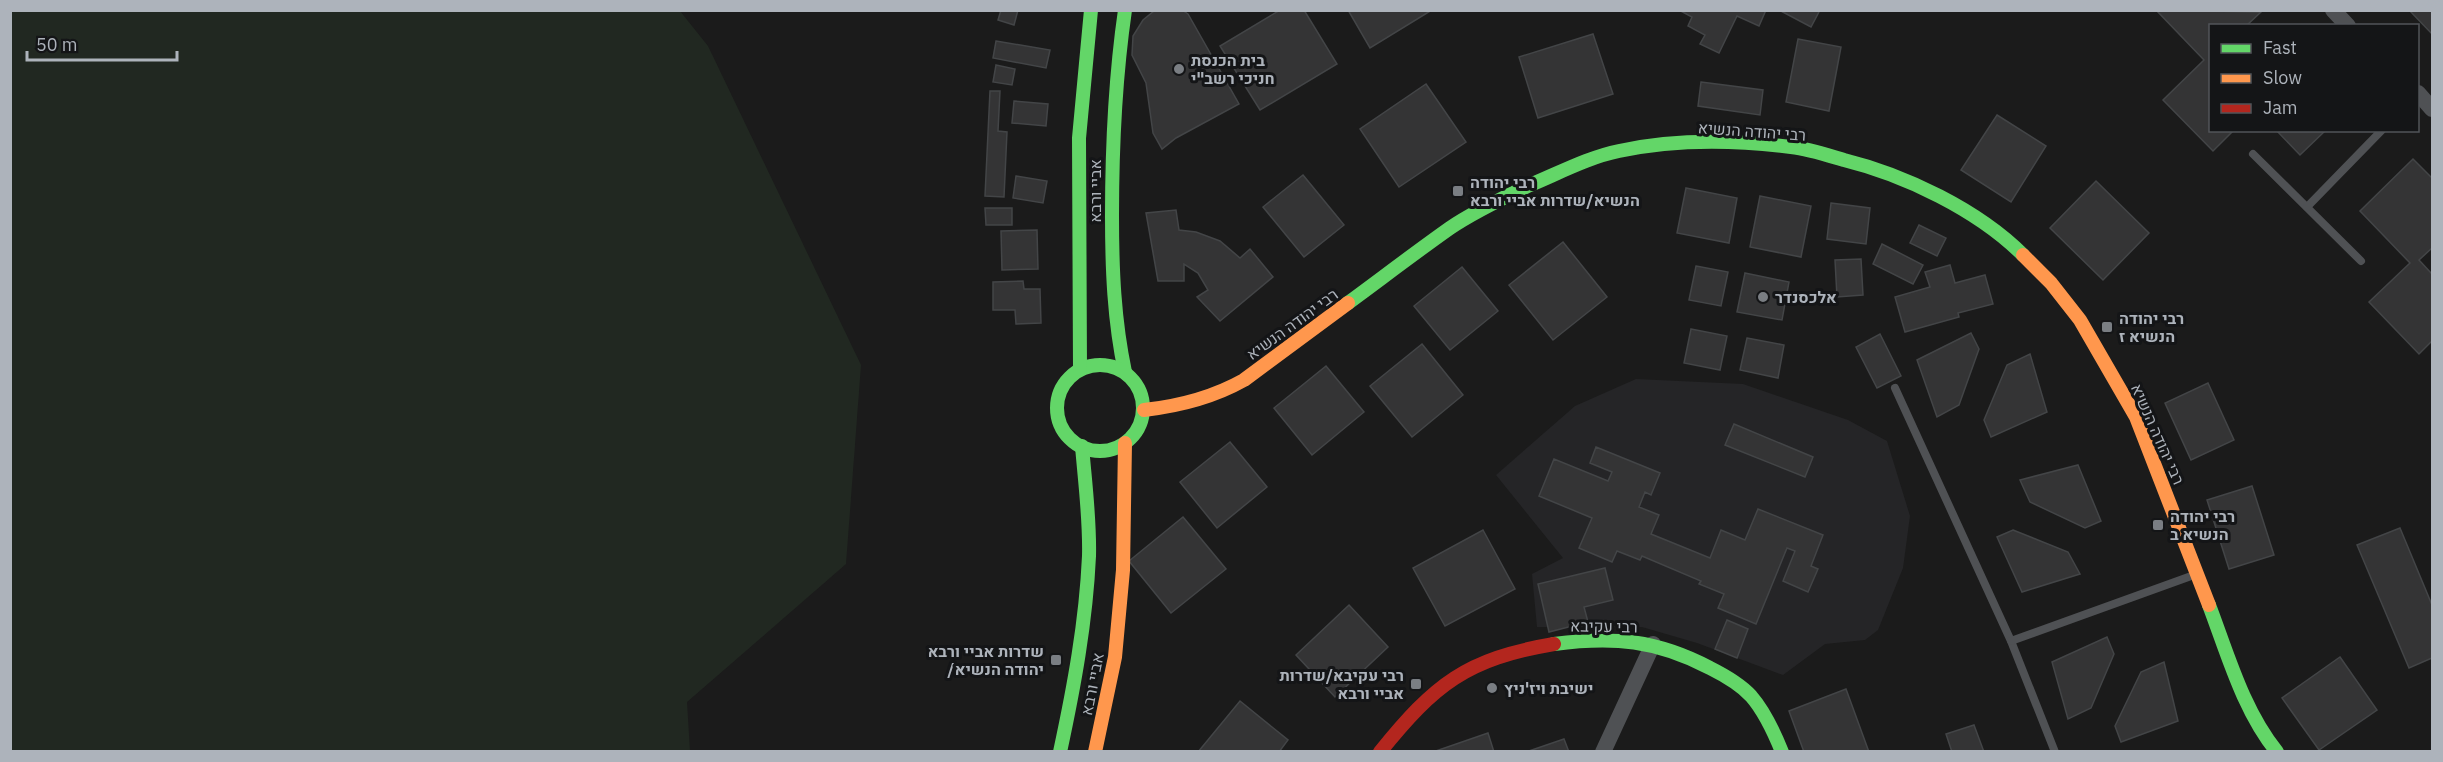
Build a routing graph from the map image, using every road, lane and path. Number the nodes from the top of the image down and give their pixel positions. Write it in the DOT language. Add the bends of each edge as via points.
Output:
graph roads {
  1 [pos="1091,10"];
  2 [pos="1125,10"];
  3 [pos="2333,10"];
  4 [pos="2346,24"];
  5 [pos="2419,94"];
  6 [pos="2433,109"];
  7 [pos="2380,132"];
  8 [pos="2253,154"];
  9 [pos="2307,207"];
  10 [pos="2361,261"];
  11 [pos="1080,369"];
  12 [pos="1125,372"];
  13 [pos="1895,388"];
  14 [pos="1144,410"];
  15 [pos="1125,443"];
  16 [pos="1082,446"];
  17 [pos="2198,574"];
  18 [pos="2011,641"];
  19 [pos="1653,644"];
  20 [pos="1060,752"];
  21 [pos="1095,752"];
  22 [pos="1380,752"];
  23 [pos="1603,752"];
  24 [pos="1782,752"];
  25 [pos="2055,752"];
  26 [pos="2277,752"];
  1 -- 11 [label="street, אביי ורבא" via="1079,138"];
  2 -- 12 [label="street, אביי ורבא" via="1116,75 1111,191 1113,308"];
  3 -- 4 [label="street"];
  5 -- 6 [label="street"];
  7 -- 9 [label="lane"];
  8 -- 9 [label="lane"];
  9 -- 10 [label="lane"];
  11 -- 12 [label="street" via="1098,364"];
  11 -- 16 [label="street" via="1062,386 1056,406 1061,427 1073,442"];
  12 -- 14 [label="street" via="1140,390"];
  13 -- 18 [label="lane"];
  14 -- 15 [label="street" via="1141,425"];
  14 -- 17 [label="street, רבי יהודה הנשיא" via="1185,405 1217,395 1244,380 1452,226 1570,167 1618,150 1678,143 1793,147 1900,178 1955,205 2011,243 2051,283 2080,320 2136,417"];
  15 -- 16 [label="street" via="1106,451"];
  15 -- 21 [label="street, אביי ורבא" via="1118,626"];
  16 -- 20 [label="street, אביי ורבא" via="1088,568 1081,652"];
  17 -- 18 [label="lane"];
  17 -- 26 [label="street, רבי יהודה הנשיא" via="2243,695"];
  18 -- 25 [label="lane"];
  19 -- 22 [label="street, רבי עקיבא" via="1573,640 1519,651 1469,668 1435,692"];
  19 -- 23 [label="street"];
  19 -- 24 [label="street, רבי עקיבא" via="1696,660 1751,696"];
}
